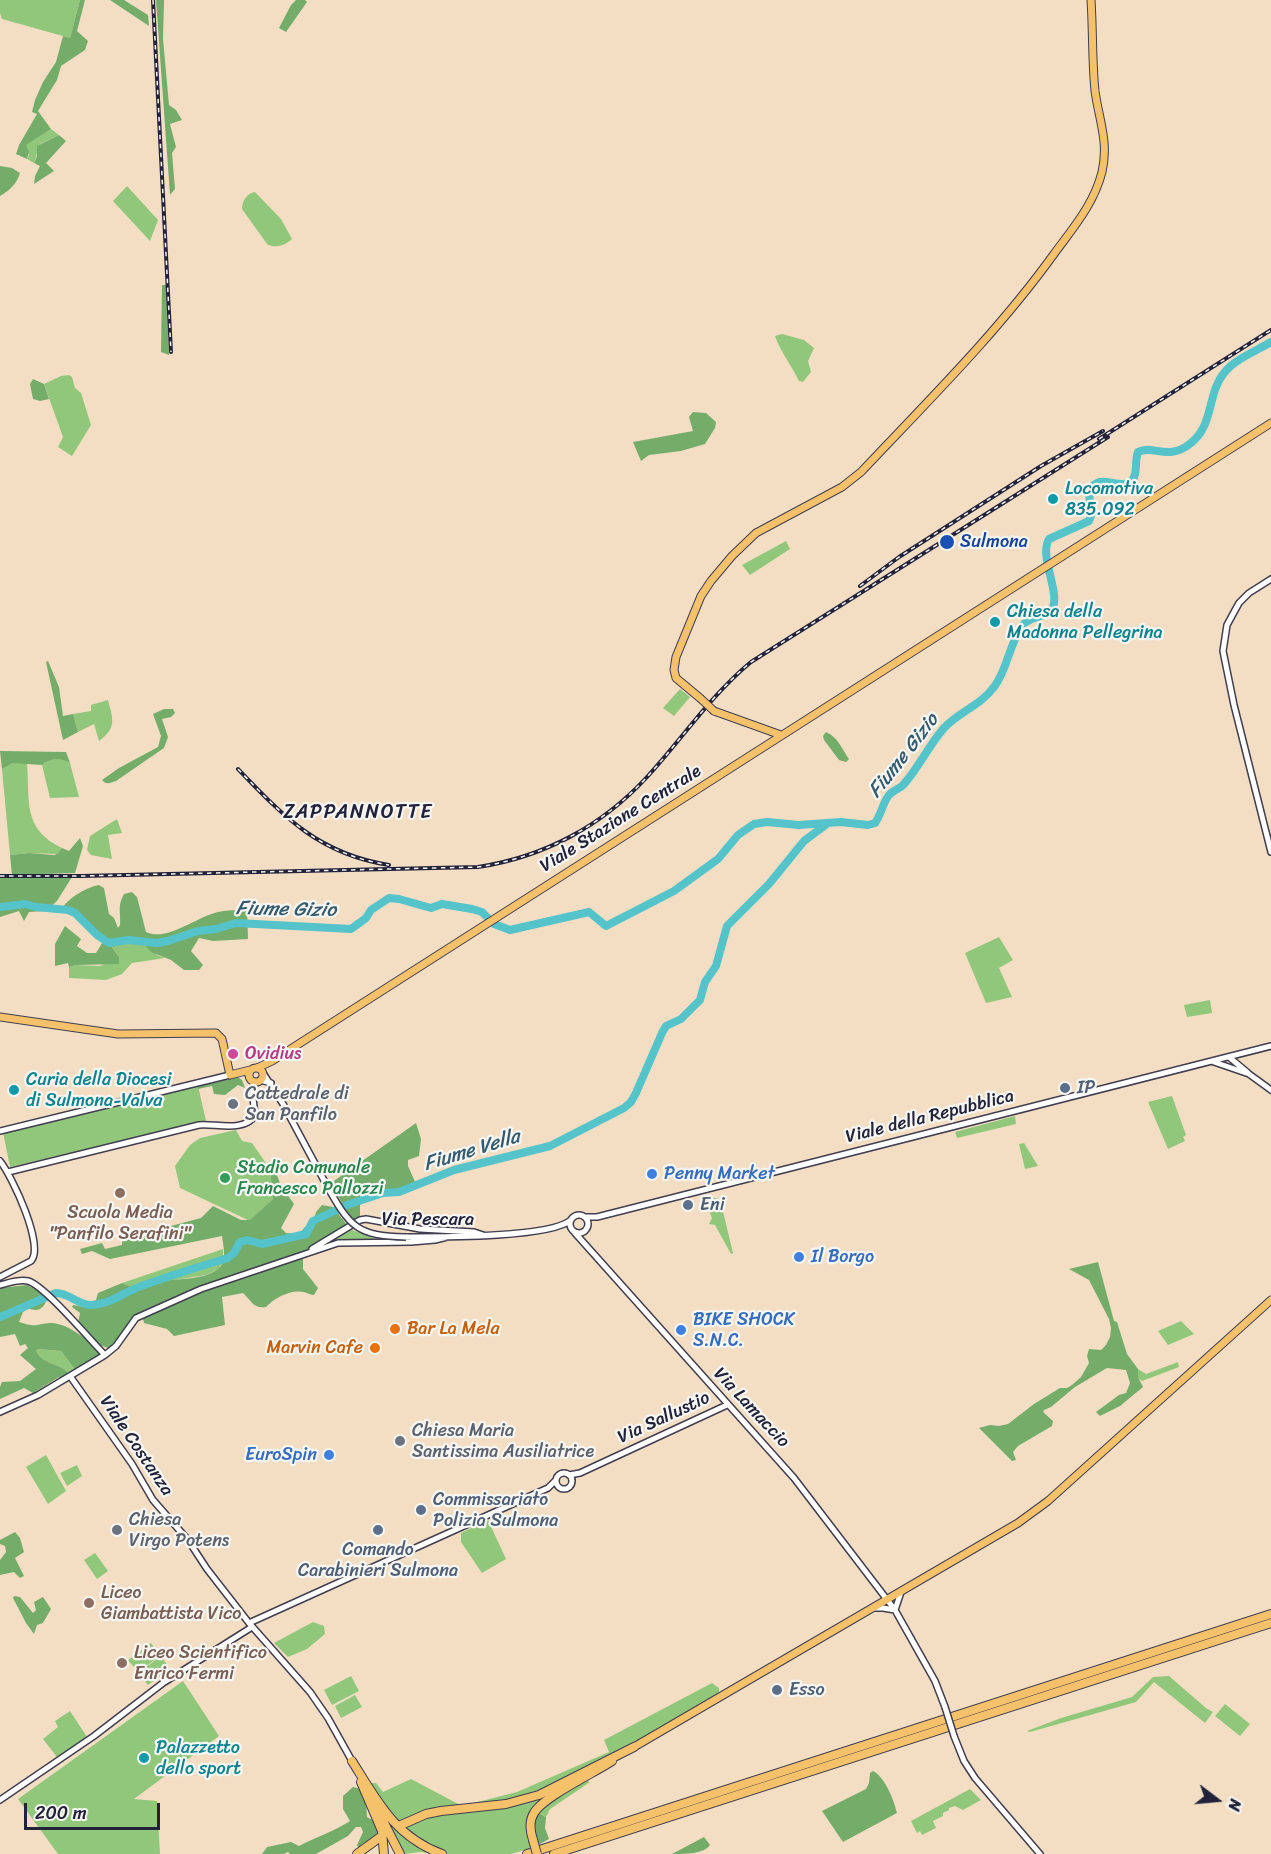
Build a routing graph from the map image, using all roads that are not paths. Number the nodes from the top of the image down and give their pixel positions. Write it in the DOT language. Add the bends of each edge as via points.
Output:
graph roads {
  1 [pos="1091,0"];
  2 [pos="1271,423"];
  3 [pos="1271,579"];
  4 [pos="781,735"];
  5 [pos="1271,852"];
  6 [pos="0,1017"];
  7 [pos="1271,1046"];
  8 [pos="1247,1052"];
  9 [pos="1229,1057"];
  10 [pos="1212,1061"];
  11 [pos="1242,1067"];
  12 [pos="1234,1069"];
  13 [pos="1249,1074"];
  14 [pos="233,1075"];
  15 [pos="257,1075"];
  16 [pos="1271,1090"];
  17 [pos="0,1131"];
  18 [pos="0,1161"];
  19 [pos="8,1172"];
  20 [pos="585,1217"];
  21 [pos="597,1217"];
  22 [pos="571,1220"];
  23 [pos="560,1227"];
  24 [pos="586,1228"];
  25 [pos="574,1232"];
  26 [pos="483,1235"];
  27 [pos="447,1237"];
  28 [pos="586,1243"];
  29 [pos="305,1254"];
  30 [pos="0,1276"];
  31 [pos="0,1285"];
  32 [pos="1271,1300"];
  33 [pos="105,1355"];
  34 [pos="70,1376"];
  35 [pos="727,1405"];
  36 [pos="0,1412"];
  37 [pos="580,1473"];
  38 [pos="569,1475"];
  39 [pos="556,1480"];
  40 [pos="572,1481"];
  41 [pos="548,1488"];
  42 [pos="560,1488"];
  43 [pos="902,1592"];
  44 [pos="887,1600"];
  45 [pos="873,1608"];
  46 [pos="895,1610"];
  47 [pos="1271,1614"];
  48 [pos="1271,1623"];
  49 [pos="250,1625"];
  50 [pos="634,1747"];
  51 [pos="352,1761"];
  52 [pos="0,1800"];
  53 [pos="401,1825"];
  54 [pos="379,1838"];
  55 [pos="541,1851"];
  56 [pos="357,1854"];
  57 [pos="384,1854"];
  58 [pos="400,1854"];
  59 [pos="442,1854"];
  60 [pos="521,1854"];
  61 [pos="527,1854"];
  62 [pos="554,1854"];
  63 [pos="1040,1854"];
  1 -- 4 [label="main road, bridge" via="1095,93 1105,147 1096,192 1083,214 1004,319 861,472 842,487 756,533 701,596 676,657 676,678 714,711"];
  2 -- 4 [label="main road, Viale Stazione Centrale"];
  3 -- 5 [label="street" via="1239,603 1227,625 1223,651"];
  4 -- 15 [label="main road, Viale Stazione Centrale" via="272,1061"];
  6 -- 14 [label="main road" via="109,1033 216,1033 222,1039"];
  7 -- 8 [label="street, Viale della Repubblica"];
  8 -- 9 [label="street, Viale della Repubblica"];
  8 -- 11 [label="street"];
  9 -- 10 [label="street, Viale della Repubblica"];
  9 -- 11 [label="street"];
  9 -- 12 [label="street"];
  10 -- 12 [label="street"];
  10 -- 21 [label="street, Viale della Repubblica"];
  11 -- 13 [label="street"];
  12 -- 13 [label="street"];
  13 -- 16 [label="street"];
  14 -- 15 [label="main road"];
  14 -- 17 [label="street"];
  15 -- 19 [label="street" via="252,1090 252,1120 222,1127 205,1124"];
  15 -- 27 [label="street, Via Pescara, bridge" via="272,1085 344,1215 355,1227 375,1235"];
  18 -- 19 [label="street"];
  19 -- 30 [label="street" via="33,1233 36,1254 31,1261"];
  20 -- 21 [label="street, Viale della Repubblica"];
  20 -- 22 [label="street" via="577,1215"];
  20 -- 24 [label="street"];
  21 -- 24 [label="street, Viale della Repubblica"];
  22 -- 23 [label="street, Via Pescara"];
  22 -- 25 [label="street"];
  23 -- 25 [label="street, Via Pescara"];
  23 -- 26 [label="street, Via Pescara"];
  24 -- 25 [label="street" via="581,1233"];
  24 -- 28 [label="street"];
  25 -- 28 [label="street, Via Lamaccio"];
  26 -- 27 [label="street, Via Pescara"];
  26 -- 29 [label="street" via="400,1227 366,1219"];
  27 -- 29 [label="street" via="411,1242 346,1242"];
  28 -- 35 [label="street, Via Lamaccio"];
  29 -- 33 [label="street" via="212,1285 145,1313 130,1324"];
  31 -- 33 [label="street" via="29,1281 45,1292"];
  32 -- 43 [label="main road" via="1048,1501 1009,1529"];
  33 -- 34 [label="street"];
  34 -- 36 [label="street"];
  34 -- 49 [label="street, Viale Costanza" via="153,1500 184,1535"];
  35 -- 37 [label="street, Via Sallustio"];
  35 -- 44 [label="street, Via Lamaccio" via="783,1464"];
  37 -- 38 [label="street, Via Sallustio"];
  37 -- 40 [label="street, Via Sallustio"];
  38 -- 39 [label="street" via="562,1473"];
  38 -- 40 [label="street"];
  39 -- 41 [label="street"];
  39 -- 42 [label="street"];
  40 -- 42 [label="street" via="568,1488"];
  41 -- 42 [label="street"];
  41 -- 49 [label="street"];
  43 -- 44 [label="main road"];
  43 -- 46 [label="street"];
  44 -- 45 [label="main road"];
  44 -- 46 [label="street, Via Lamaccio"];
  45 -- 46 [label="street"];
  45 -- 50 [label="main road"];
  46 -- 63 [label="street, Via Lamaccio, bridge" via="935,1681 964,1761"];
  47 -- 55 [label="highway"];
  48 -- 62 [label="highway"];
  49 -- 51 [label="street, Viale Costanza" via="310,1692"];
  49 -- 52 [label="street"];
  50 -- 53 [label="highway" via="522,1800 426,1814"];
  50 -- 55 [label="highway, bridge" via="539,1806 530,1826"];
  51 -- 57 [label="highway" via="382,1831"];
  51 -- 58 [label="highway"];
  51 -- 59 [label="highway" via="395,1824 419,1844"];
  54 -- 56 [label="highway"];
  55 -- 60 [label="highway"];
  55 -- 61 [label="highway"];
}
